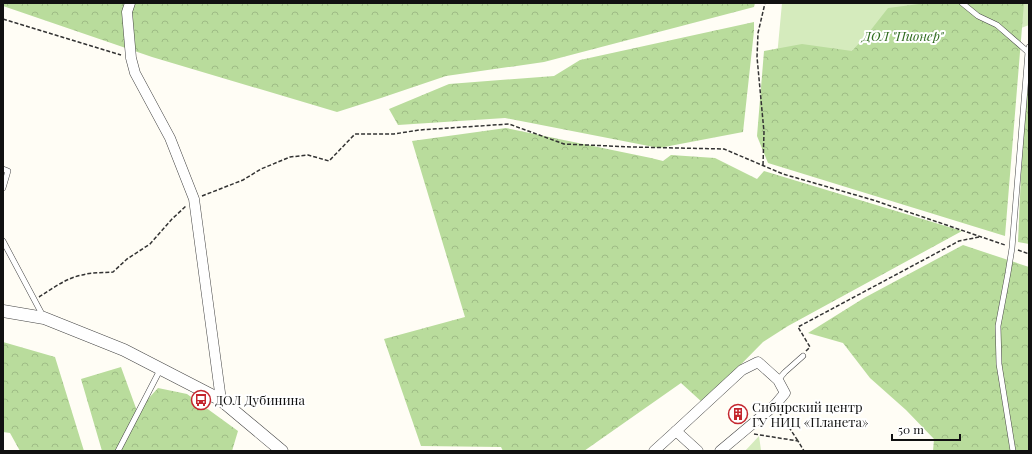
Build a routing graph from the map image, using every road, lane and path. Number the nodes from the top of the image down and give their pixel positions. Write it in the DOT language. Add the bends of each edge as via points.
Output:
graph roads {
  1 [pos="130,3"];
  2 [pos="765,3"];
  3 [pos="962,3"];
  4 [pos="3,19"];
  5 [pos="1028,50"];
  6 [pos="131,58"];
  7 [pos="763,165"];
  8 [pos="3,170"];
  9 [pos="3,188"];
  10 [pos="194,199"];
  11 [pos="980,237"];
  12 [pos="3,241"];
  13 [pos="1012,248"];
  14 [pos="1029,254"];
  15 [pos="34,300"];
  16 [pos="3,311"];
  17 [pos="44,318"];
  18 [pos="802,356"];
  19 [pos="161,369"];
  20 [pos="778,380"];
  21 [pos="221,400"];
  22 [pos="775,405"];
  23 [pos="676,431"];
  24 [pos="743,433"];
  25 [pos="798,441"];
  26 [pos="118,451"];
  27 [pos="282,451"];
  28 [pos="654,451"];
  29 [pos="698,451"];
  30 [pos="720,451"];
  31 [pos="804,451"];
  32 [pos="1014,451"];
  1 -- 6 [label="street" via="127,12"];
  2 -- 7 [label="path" via="758,33 757,57 764,132"];
  3 -- 5 [label="lane" via="978,16 997,25"];
  4 -- 6 [label="path"];
  5 -- 13 [label="lane"];
  6 -- 10 [label="street" via="135,73 170,138"];
  7 -- 10 [label="path" via="724,149 564,144 509,124 394,134 355,134 328,161 308,155 290,157 243,180"];
  7 -- 11 [label="path" via="783,174 874,200"];
  8 -- 9 [label="lane" via="8,171"];
  10 -- 15 [label="path" via="150,244 113,272 81,275 59,284"];
  10 -- 21 [label="street"];
  11 -- 13 [label="path"];
  11 -- 18 [label="path" via="959,241 798,327 810,347"];
  12 -- 15 [label="lane"];
  13 -- 14 [label="path"];
  13 -- 32 [label="lane" via="998,326 999,364"];
  15 -- 17 [label="lane"];
  16 -- 17 [label="street"];
  17 -- 19 [label="street" via="124,350"];
  18 -- 20 [label="lane"];
  19 -- 21 [label="street"];
  19 -- 26 [label="lane"];
  20 -- 22 [label="street" via="785,393"];
  20 -- 23 [label="street" via="758,362 742,370"];
  21 -- 27 [label="street"];
  22 -- 24 [label="street"];
  22 -- 25 [label="path"];
  23 -- 28 [label="street"];
  23 -- 29 [label="street"];
  24 -- 25 [label="path"];
  24 -- 30 [label="street"];
  25 -- 31 [label="path"];
}
